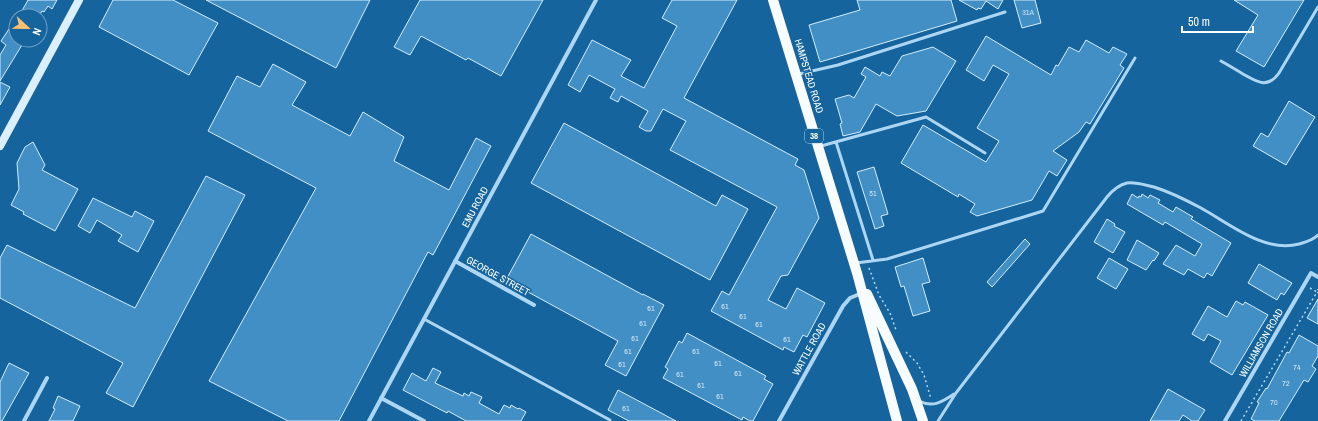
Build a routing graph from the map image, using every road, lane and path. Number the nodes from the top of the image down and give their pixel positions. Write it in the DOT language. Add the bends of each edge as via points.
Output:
graph roads {
  1 [pos="79,0"];
  2 [pos="596,0"];
  3 [pos="773,0"];
  4 [pos="1318,6"];
  5 [pos="1005,12"];
  6 [pos="1135,58"];
  7 [pos="1220,61"];
  8 [pos="796,75"];
  9 [pos="836,142"];
  10 [pos="0,146"];
  11 [pos="818,147"];
  12 [pos="984,153"];
  13 [pos="1318,235"];
  14 [pos="873,260"];
  15 [pos="455,261"];
  16 [pos="867,261"];
  17 [pos="855,268"];
  18 [pos="1318,277"];
  19 [pos="1304,285"];
  20 [pos="1318,289"];
  21 [pos="1317,292"];
  22 [pos="862,293"];
  23 [pos="534,305"];
  24 [pos="424,319"];
  25 [pos="896,332"];
  26 [pos="905,350"];
  27 [pos="47,378"];
  28 [pos="928,390"];
  29 [pos="956,393"];
  30 [pos="915,397"];
  31 [pos="381,398"];
  32 [pos="610,420"];
  33 [pos="24,421"];
  34 [pos="369,421"];
  35 [pos="424,421"];
  36 [pos="779,421"];
  37 [pos="897,421"];
  38 [pos="923,421"];
  39 [pos="938,421"];
  40 [pos="1225,421"];
  41 [pos="1240,421"];
  1 -- 10 [label="street"];
  2 -- 15 [label="street, EMU ROAD"];
  3 -- 8 [label="main road, HAMPSTEAD ROAD / 38"];
  4 -- 7 [label="lane" via="1270,82 1257,82"];
  5 -- 8 [label="lane" via="838,65"];
  6 -- 14 [label="lane" via="1043,211 887,259"];
  8 -- 11 [label="main road, HAMPSTEAD ROAD / 38"];
  9 -- 11 [label="lane"];
  9 -- 12 [label="lane" via="926,117"];
  9 -- 14 [label="lane"];
  11 -- 17 [label="main road, HAMPSTEAD ROAD / 38"];
  13 -- 29 [label="lane" via="1310,241 1295,245 1269,244 1241,232 1167,192 1140,184 1122,185 1107,197"];
  14 -- 16 [label="lane"];
  15 -- 23 [label="street, GEORGE STREET"];
  15 -- 24 [label="street, EMU ROAD"];
  16 -- 17 [label="lane"];
  16 -- 25 [label="path"];
  17 -- 22 [label="main road, HAMPSTEAD ROAD / 38"];
  17 -- 30 [label="main road, HAMPSTEAD ROAD / 38"];
  18 -- 19 [label="street, WILLIAMSON ROAD" via="1311,273"];
  19 -- 21 [label="path"];
  19 -- 40 [label="street, WILLIAMSON ROAD"];
  20 -- 21 [label="path"];
  21 -- 41 [label="path"];
  22 -- 36 [label="street, WATTLE ROAD" via="850,298 842,306"];
  22 -- 37 [label="main road, HAMPSTEAD ROAD / 38"];
  24 -- 31 [label="street, EMU ROAD"];
  24 -- 32 [label="lane"];
  26 -- 28 [label="path" via="920,367"];
  27 -- 33 [label="street"];
  29 -- 30 [label="lane" via="934,405 921,402"];
  29 -- 39 [label="lane"];
  30 -- 38 [label="main road, HAMPSTEAD ROAD / 38"];
  31 -- 34 [label="street, EMU ROAD"];
  31 -- 35 [label="street"];
}
